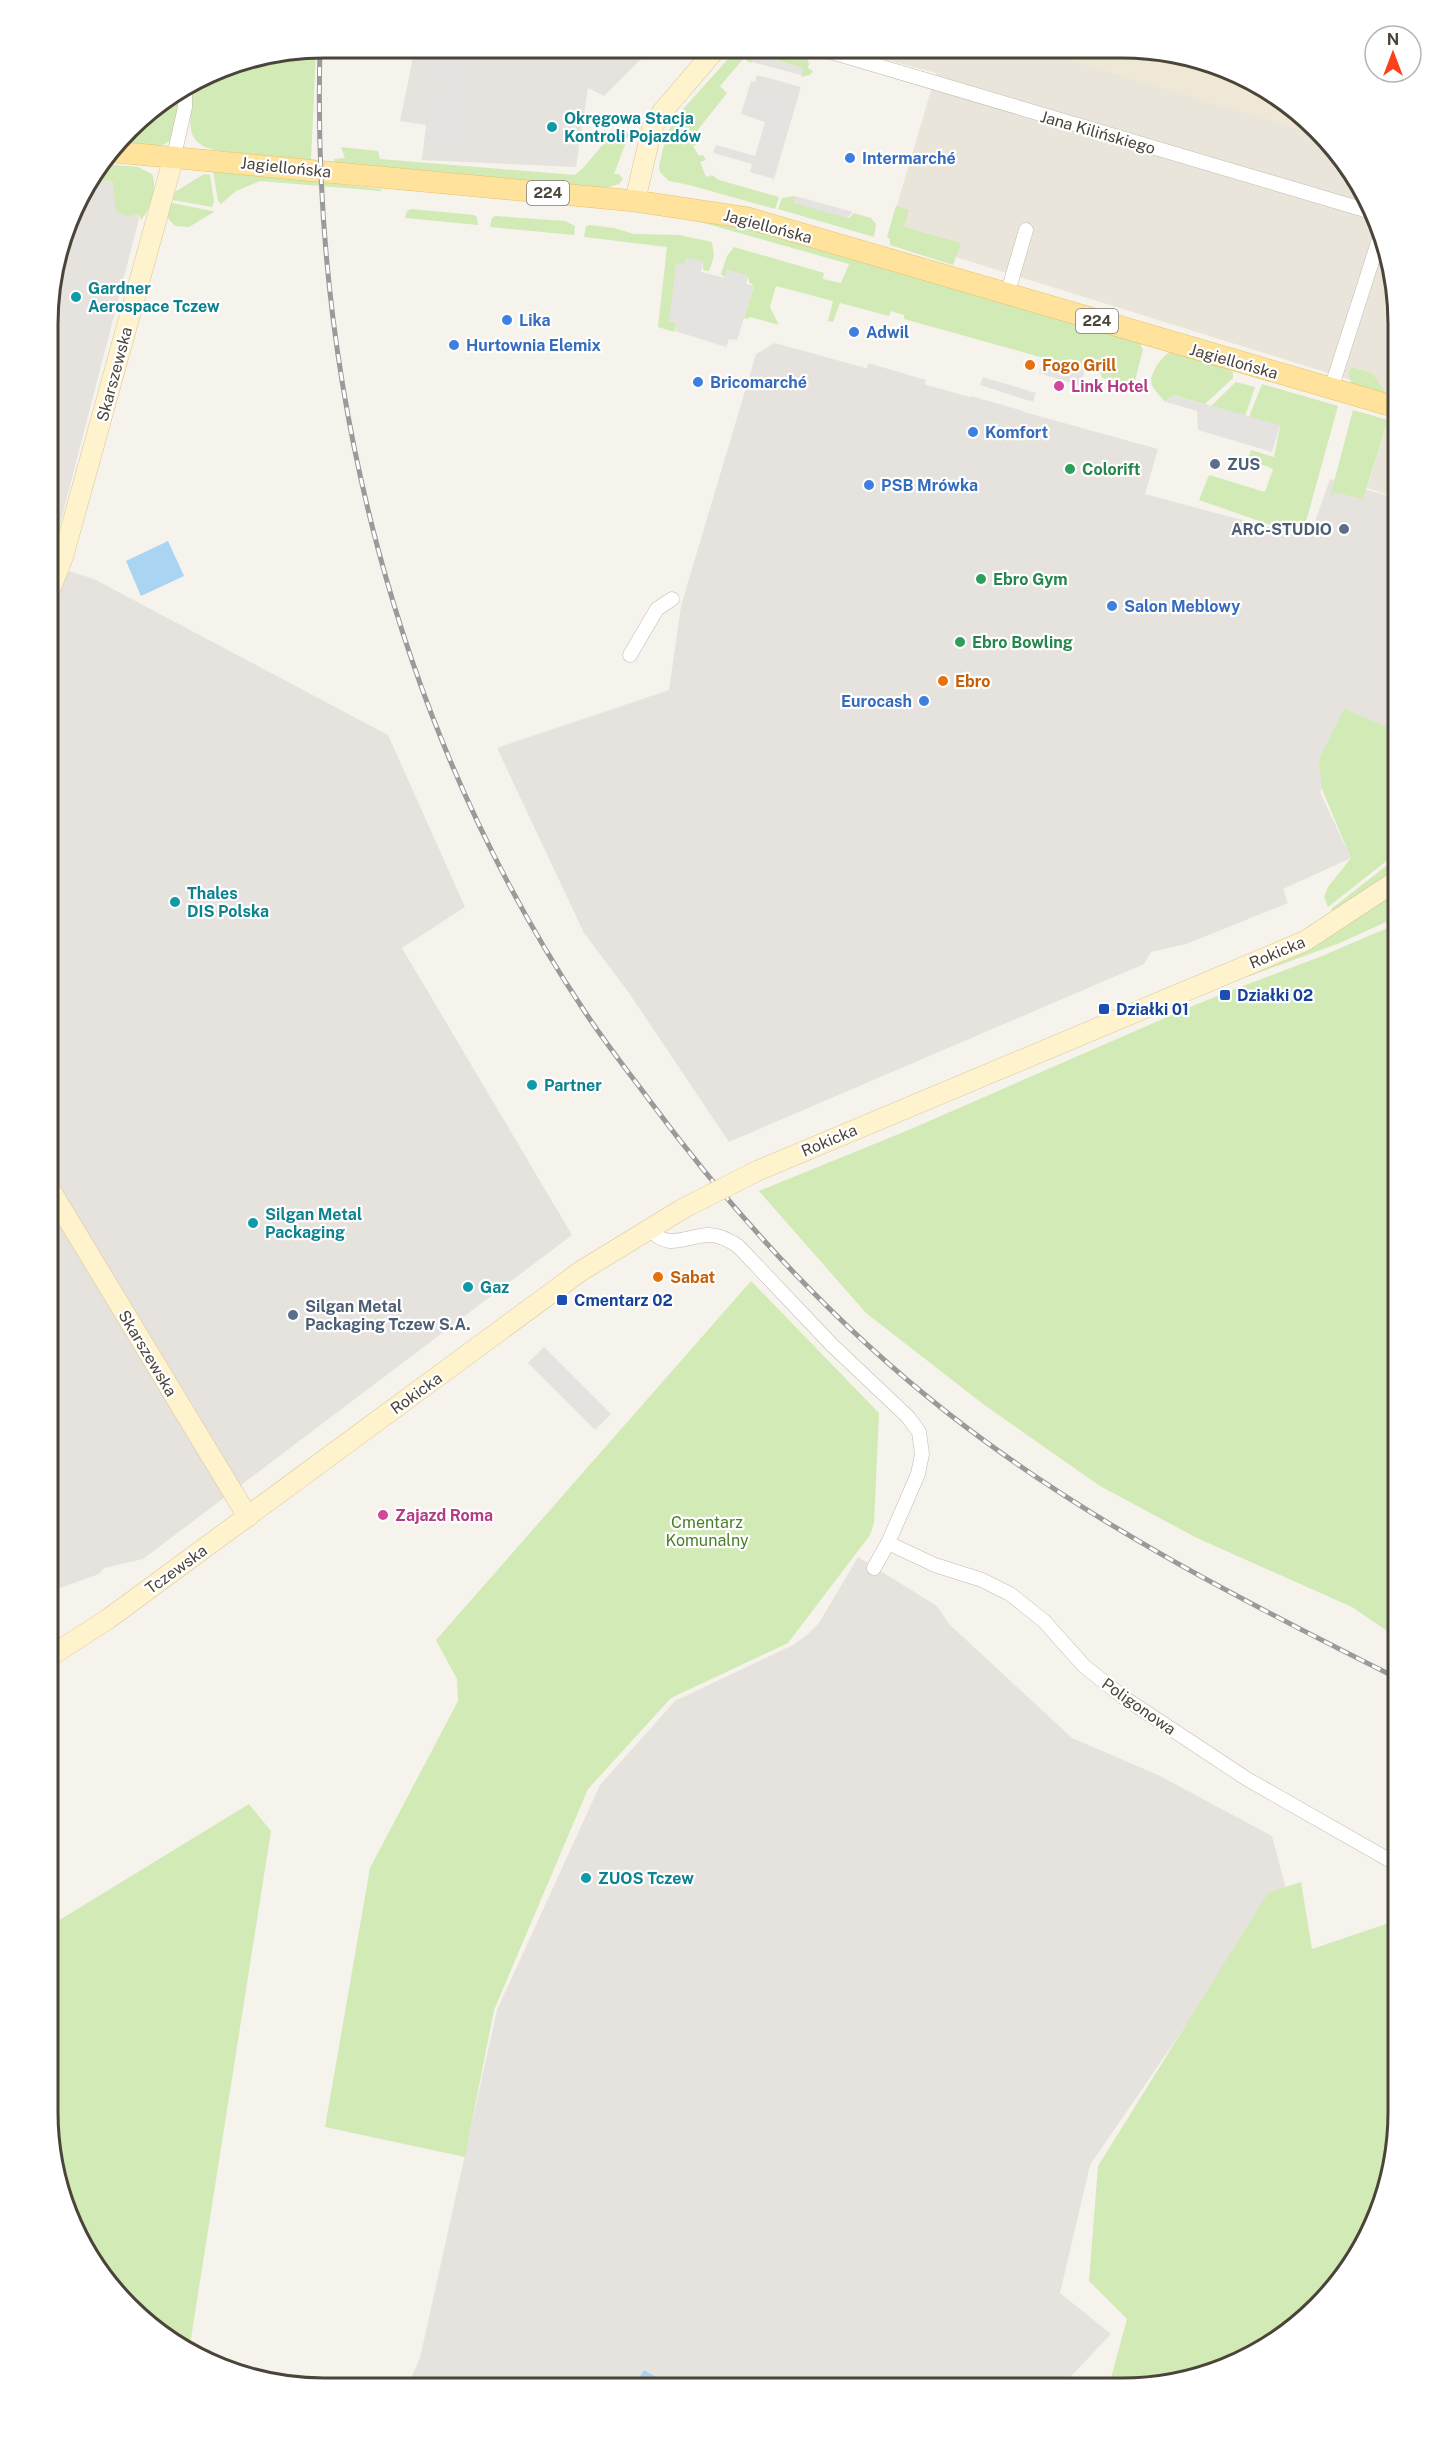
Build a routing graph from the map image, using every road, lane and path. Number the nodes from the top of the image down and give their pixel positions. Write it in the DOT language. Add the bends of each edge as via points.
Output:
graph roads {
  1 [pos="708,58"];
  2 [pos="848,58"];
  3 [pos="185,98"];
  4 [pos="122,152"];
  5 [pos="174,156"];
  6 [pos="635,201"];
  7 [pos="1362,209"];
  8 [pos="1026,230"];
  9 [pos="1376,247"];
  10 [pos="1007,295"];
  11 [pos="1331,389"];
  12 [pos="1388,405"];
  13 [pos="58,570"];
  14 [pos="672,599"];
  15 [pos="630,654"];
  16 [pos="1388,887"];
  17 [pos="58,1203"];
  18 [pos="649,1228"];
  19 [pos="302,1477"];
  20 [pos="248,1517"];
  21 [pos="888,1543"];
  22 [pos="874,1568"];
  23 [pos="58,1651"];
  24 [pos="1388,1859"];
  1 -- 6 [label="street" via="652,128"];
  2 -- 7 [label="street, Jana Kilińskiego"];
  3 -- 5 [label="street"];
  4 -- 5 [label="main road, Jagiellońska / 224"];
  5 -- 6 [label="main road, Jagiellońska / 224"];
  5 -- 13 [label="street, Skarszewska"];
  6 -- 10 [label="main road, Jagiellońska / 224" via="748,218"];
  8 -- 10 [label="street"];
  9 -- 11 [label="street"];
  10 -- 11 [label="main road, Jagiellońska / 224"];
  11 -- 12 [label="main road, Jagiellońska / 224"];
  14 -- 15 [label="street" via="657,609"];
  16 -- 18 [label="street, Rokicka, bridge" via="1305,941 757,1172"];
  17 -- 20 [label="street, Skarszewska"];
  18 -- 19 [label="street, Rokicka" via="581,1271"];
  18 -- 21 [label="street" via="665,1242 709,1235 738,1246 832,1345 909,1417 919,1432 922,1454 915,1482"];
  19 -- 20 [label="street, Tczewska"];
  20 -- 23 [label="street, Tczewska"];
  21 -- 22 [label="street"];
  21 -- 24 [label="street, Poligonowa" via="1010,1594 1044,1621 1084,1666 1123,1698 1247,1779"];
}
